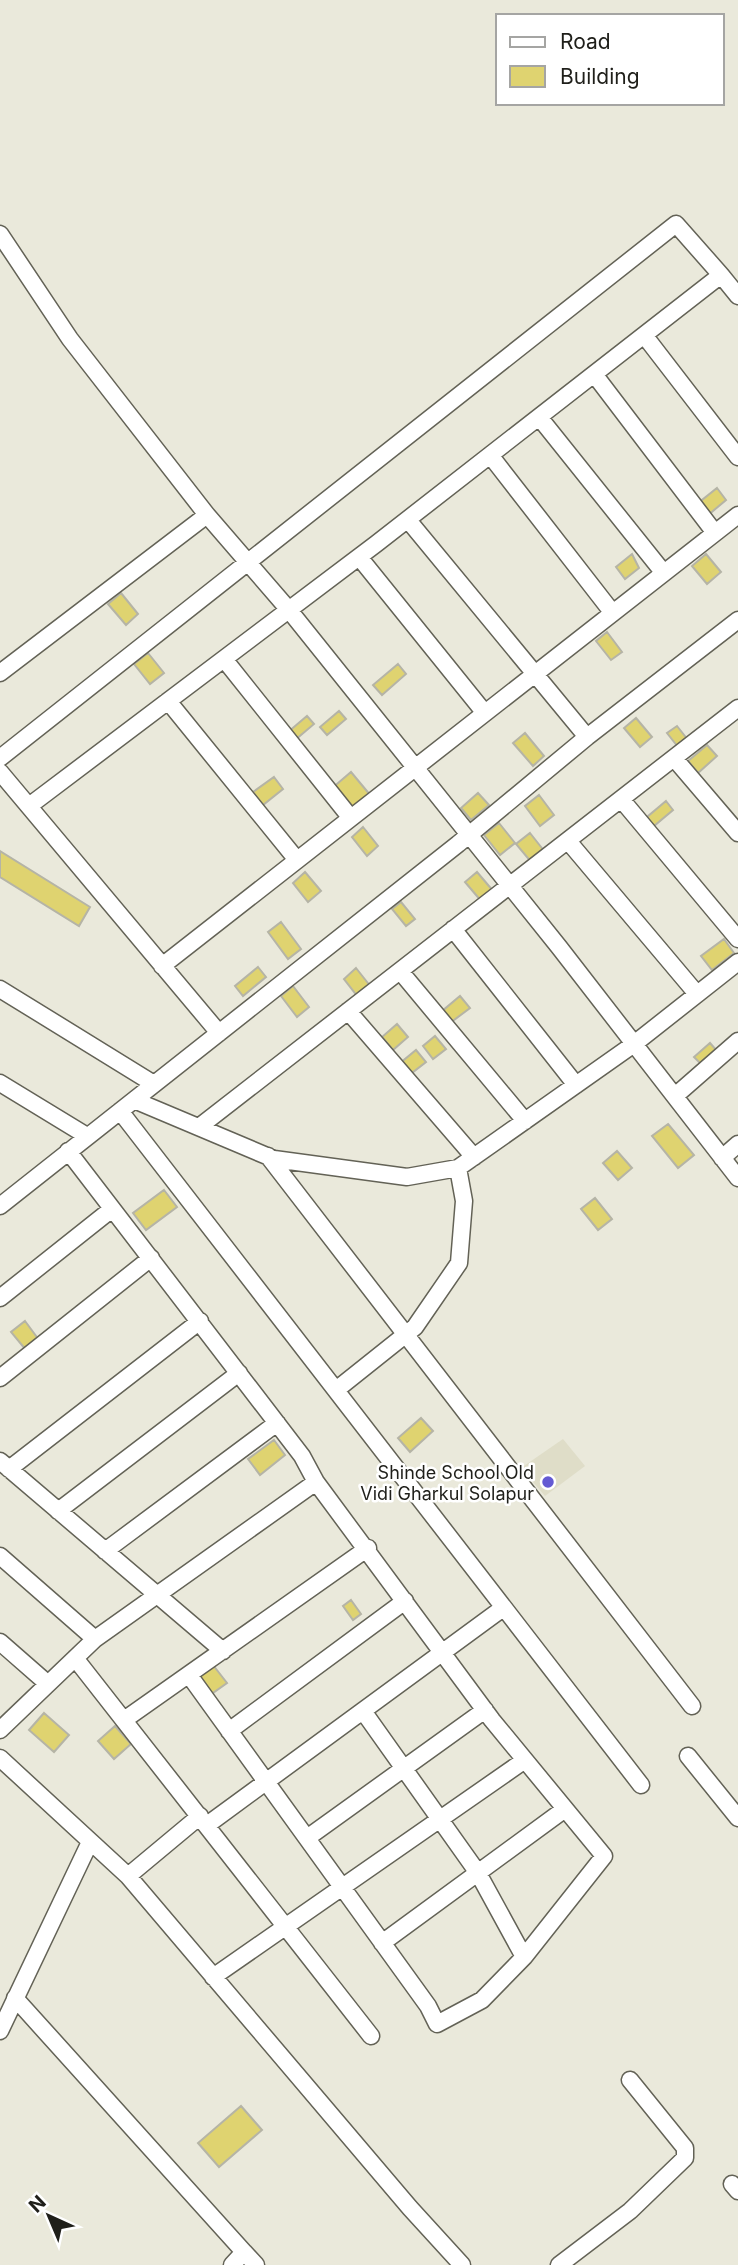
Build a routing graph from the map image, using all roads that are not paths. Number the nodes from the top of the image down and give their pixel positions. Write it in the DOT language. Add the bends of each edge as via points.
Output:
graph roads {
  1 [pos="0,234"];
  2 [pos="721,275"];
  3 [pos="738,296"];
  4 [pos="644,335"];
  5 [pos="594,374"];
  6 [pos="539,417"];
  7 [pos="490,455"];
  8 [pos="738,457"];
  9 [pos="207,515"];
  10 [pos="738,515"];
  11 [pos="408,520"];
  12 [pos="715,533"];
  13 [pos="359,557"];
  14 [pos="247,563"];
  15 [pos="663,572"];
  16 [pos="289,610"];
  17 [pos="612,612"];
  18 [pos="738,620"];
  19 [pos="224,659"];
  20 [pos="0,673"];
  21 [pos="534,673"];
  22 [pos="168,701"];
  23 [pos="484,712"];
  24 [pos="735,716"];
  25 [pos="587,737"];
  26 [pos="0,758"];
  27 [pos="674,758"];
  28 [pos="415,767"];
  29 [pos="0,772"];
  30 [pos="621,799"];
  31 [pos="29,806"];
  32 [pos="351,817"];
  33 [pos="738,833"];
  34 [pos="469,835"];
  35 [pos="568,841"];
  36 [pos="297,860"];
  37 [pos="510,886"];
  38 [pos="453,929"];
  39 [pos="738,939"];
  40 [pos="738,962"];
  41 [pos="162,966"];
  42 [pos="400,971"];
  43 [pos="0,989"];
  44 [pos="697,994"];
  45 [pos="348,1012"];
  46 [pos="219,1033"];
  47 [pos="738,1041"];
  48 [pos="634,1044"];
  49 [pos="154,1084"];
  50 [pos="576,1085"];
  51 [pos="2,1087"];
  52 [pos="675,1097"];
  53 [pos="134,1100"];
  54 [pos="120,1111"];
  55 [pos="525,1121"];
  56 [pos="199,1127"];
  57 [pos="87,1136"];
  58 [pos="738,1144"];
  59 [pos="68,1152"];
  60 [pos="268,1156"];
  61 [pos="474,1157"];
  62 [pos="722,1158"];
  63 [pos="458,1168"];
  64 [pos="738,1178"];
  65 [pos="0,1206"];
  66 [pos="112,1209"];
  67 [pos="151,1258"];
  68 [pos="0,1298"];
  69 [pos="200,1321"];
  70 [pos="405,1335"];
  71 [pos="239,1373"];
  72 [pos="0,1378"];
  73 [pos="336,1390"];
  74 [pos="277,1423"];
  75 [pos="4,1465"];
  76 [pos="316,1482"];
  77 [pos="58,1511"];
  78 [pos="368,1548"];
  79 [pos="105,1551"];
  80 [pos="0,1556"];
  81 [pos="157,1595"];
  82 [pos="405,1601"];
  83 [pos="503,1608"];
  84 [pos="95,1639"];
  85 [pos="0,1642"];
  86 [pos="223,1651"];
  87 [pos="443,1652"];
  88 [pos="75,1658"];
  89 [pos="189,1675"];
  90 [pos="48,1684"];
  91 [pos="692,1706"];
  92 [pos="485,1710"];
  93 [pos="363,1711"];
  94 [pos="124,1720"];
  95 [pos="0,1730"];
  96 [pos="229,1731"];
  97 [pos="688,1756"];
  98 [pos="0,1758"];
  99 [pos="525,1760"];
  100 [pos="403,1768"];
  101 [pos="266,1782"];
  102 [pos="640,1785"];
  103 [pos="565,1810"];
  104 [pos="738,1818"];
  105 [pos="204,1820"];
  106 [pos="440,1820"];
  107 [pos="307,1838"];
  108 [pos="90,1842"];
  109 [pos="478,1873"];
  110 [pos="128,1876"];
  111 [pos="342,1887"];
  112 [pos="286,1926"];
  113 [pos="383,1943"];
  114 [pos="524,1957"];
  115 [pos="213,1977"];
  116 [pos="15,1998"];
  117 [pos="0,2031"];
  118 [pos="371,2036"];
  119 [pos="630,2080"];
  120 [pos="244,2252"];
  121 [pos="232,2265"];
  122 [pos="256,2265"];
  123 [pos="462,2265"];
  124 [pos="559,2265"];
  1 -- 9 [label="street" via="70,339"];
  2 -- 3 [label="street"];
  2 -- 4 [label="street"];
  2 -- 14 [label="street" via="676,224"];
  4 -- 5 [label="street"];
  4 -- 8 [label="street"];
  5 -- 6 [label="street"];
  5 -- 12 [label="street"];
  6 -- 7 [label="street"];
  6 -- 15 [label="street"];
  7 -- 11 [label="street"];
  7 -- 17 [label="street"];
  9 -- 14 [label="street"];
  9 -- 20 [label="street"];
  10 -- 12 [label="street"];
  11 -- 13 [label="street"];
  11 -- 21 [label="street"];
  12 -- 15 [label="street"];
  13 -- 16 [label="street"];
  13 -- 23 [label="street"];
  14 -- 16 [label="street"];
  14 -- 26 [label="street"];
  15 -- 17 [label="street"];
  16 -- 19 [label="street"];
  16 -- 28 [label="street"];
  17 -- 21 [label="street"];
  18 -- 25 [label="street"];
  19 -- 22 [label="street"];
  19 -- 32 [label="street"];
  21 -- 23 [label="street"];
  21 -- 25 [label="street"];
  22 -- 31 [label="street"];
  22 -- 36 [label="street"];
  23 -- 28 [label="street"];
  24 -- 27 [label="street"];
  25 -- 34 [label="street"];
  27 -- 30 [label="street"];
  27 -- 33 [label="street"];
  28 -- 32 [label="street"];
  28 -- 34 [label="street"];
  29 -- 31 [label="street"];
  30 -- 35 [label="street"];
  30 -- 39 [label="street"];
  31 -- 41 [label="street"];
  32 -- 36 [label="street"];
  34 -- 37 [label="street"];
  34 -- 46 [label="street"];
  35 -- 37 [label="street"];
  35 -- 44 [label="street"];
  36 -- 41 [label="street"];
  37 -- 38 [label="street"];
  37 -- 48 [label="street"];
  38 -- 42 [label="street"];
  38 -- 50 [label="street"];
  40 -- 44 [label="street"];
  41 -- 46 [label="street"];
  42 -- 45 [label="street"];
  42 -- 55 [label="street"];
  43 -- 49 [label="street"];
  44 -- 48 [label="street"];
  45 -- 56 [label="street"];
  45 -- 61 [label="street"];
  46 -- 49 [label="street"];
  47 -- 52 [label="street"];
  48 -- 50 [label="street"];
  48 -- 52 [label="street"];
  49 -- 53 [label="street"];
  50 -- 55 [label="street"];
  51 -- 57 [label="street"];
  52 -- 62 [label="street"];
  53 -- 54 [label="street"];
  53 -- 56 [label="street"];
  54 -- 57 [label="street"];
  54 -- 73 [label="street"];
  55 -- 61 [label="street"];
  56 -- 60 [label="street"];
  57 -- 59 [label="street"];
  58 -- 62 [label="street"];
  59 -- 65 [label="street"];
  59 -- 66 [label="street"];
  60 -- 63 [label="street" via="407,1177"];
  60 -- 70 [label="street"];
  61 -- 63 [label="street"];
  62 -- 64 [label="street"];
  63 -- 70 [label="street" via="464,1201 458,1263"];
  66 -- 67 [label="street"];
  66 -- 68 [label="street"];
  67 -- 69 [label="street"];
  67 -- 72 [label="street"];
  69 -- 71 [label="street"];
  69 -- 75 [label="street"];
  70 -- 73 [label="street"];
  70 -- 91 [label="street"];
  71 -- 74 [label="street"];
  71 -- 77 [label="street"];
  73 -- 83 [label="street"];
  74 -- 76 [label="street"];
  74 -- 79 [label="street"];
  75 -- 77 [label="street"];
  76 -- 78 [label="street"];
  76 -- 81 [label="street"];
  77 -- 79 [label="street"];
  78 -- 82 [label="street"];
  78 -- 86 [label="street"];
  79 -- 81 [label="street"];
  80 -- 84 [label="street"];
  81 -- 84 [label="street"];
  81 -- 86 [label="street"];
  82 -- 87 [label="street"];
  82 -- 96 [label="street"];
  83 -- 87 [label="street"];
  83 -- 102 [label="street"];
  84 -- 88 [label="street"];
  85 -- 90 [label="street"];
  86 -- 89 [label="street"];
  87 -- 92 [label="street"];
  87 -- 93 [label="street"];
  88 -- 90 [label="street"];
  88 -- 94 [label="street"];
  89 -- 94 [label="street"];
  89 -- 96 [label="street"];
  90 -- 95 [label="street"];
  92 -- 99 [label="street"];
  92 -- 100 [label="street"];
  93 -- 100 [label="street"];
  93 -- 101 [label="street"];
  94 -- 105 [label="street"];
  96 -- 101 [label="street"];
  97 -- 104 [label="street"];
  98 -- 108 [label="street"];
  99 -- 103 [label="street"];
  99 -- 106 [label="street"];
  100 -- 106 [label="street"];
  100 -- 107 [label="street"];
  101 -- 105 [label="street"];
  101 -- 107 [label="street"];
  103 -- 109 [label="street"];
  103 -- 114 [label="street" via="604,1856"];
  105 -- 110 [label="street"];
  105 -- 112 [label="street"];
  106 -- 109 [label="street"];
  106 -- 111 [label="street"];
  107 -- 111 [label="street"];
  108 -- 110 [label="street"];
  108 -- 116 [label="street"];
  109 -- 113 [label="street"];
  109 -- 114 [label="street"];
  110 -- 115 [label="street"];
  111 -- 112 [label="street"];
  111 -- 113 [label="street"];
  112 -- 115 [label="street"];
  112 -- 118 [label="street"];
  113 -- 114 [label="street" via="437,2024 482,2000"];
  115 -- 123 [label="street"];
  116 -- 117 [label="street"];
  116 -- 120 [label="street"];
  119 -- 124 [label="street" via="685,2148 685,2158 630,2211"];
  120 -- 121 [label="street"];
  120 -- 122 [label="street"];
}
